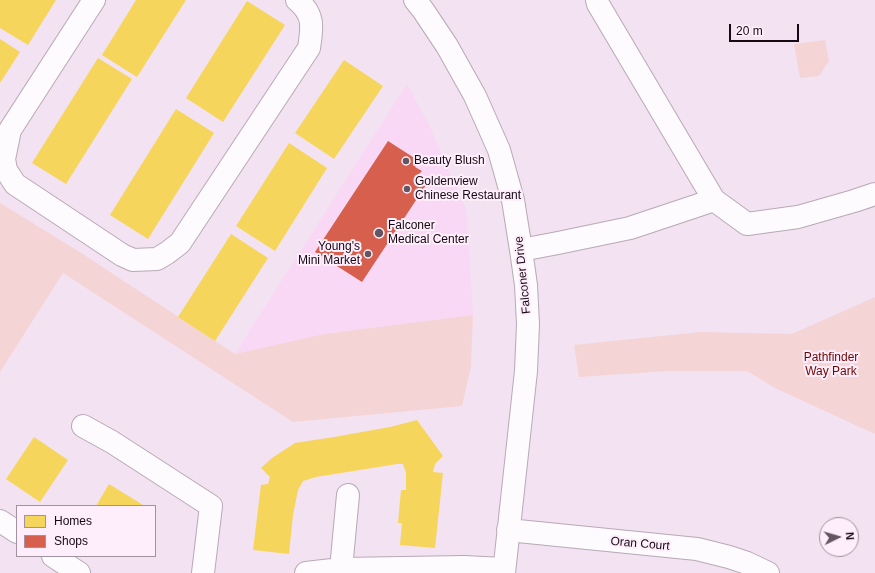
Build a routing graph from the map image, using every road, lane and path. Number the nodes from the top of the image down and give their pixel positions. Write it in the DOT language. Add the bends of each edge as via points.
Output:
graph roads {
  1 [pos="94,0"];
  2 [pos="298,0"];
  3 [pos="415,0"];
  4 [pos="597,0"];
  5 [pos="875,194"];
  6 [pos="714,200"];
  7 [pos="522,250"];
  8 [pos="83,426"];
  9 [pos="348,495"];
  10 [pos="0,521"];
  11 [pos="508,530"];
  12 [pos="16,531"];
  13 [pos="55,557"];
  14 [pos="341,569"];
  15 [pos="504,571"];
  16 [pos="79,573"];
  17 [pos="203,573"];
  18 [pos="306,573"];
  19 [pos="768,573"];
  1 -- 2 [label="street" via="10,130 4,159 6,170 15,184 122,255 140,260 157,259 168,254 180,242 309,48 312,28 310,18"];
  3 -- 7 [label="street, Falconer Drive" via="448,46 475,96 499,150 513,200"];
  4 -- 6 [label="street"];
  5 -- 6 [label="street" via="798,217 747,224"];
  6 -- 7 [label="street" via="630,228"];
  7 -- 11 [label="street, Falconer Drive" via="528,324 526,371"];
  8 -- 17 [label="street" via="210,506"];
  9 -- 14 [label="street"];
  10 -- 12 [label="street"];
  11 -- 15 [label="street, Falconer Drive"];
  11 -- 19 [label="street, Oran Court" via="697,549 747,563"];
  13 -- 16 [label="street"];
  14 -- 15 [label="street" via="464,567"];
  14 -- 18 [label="street"];
}
